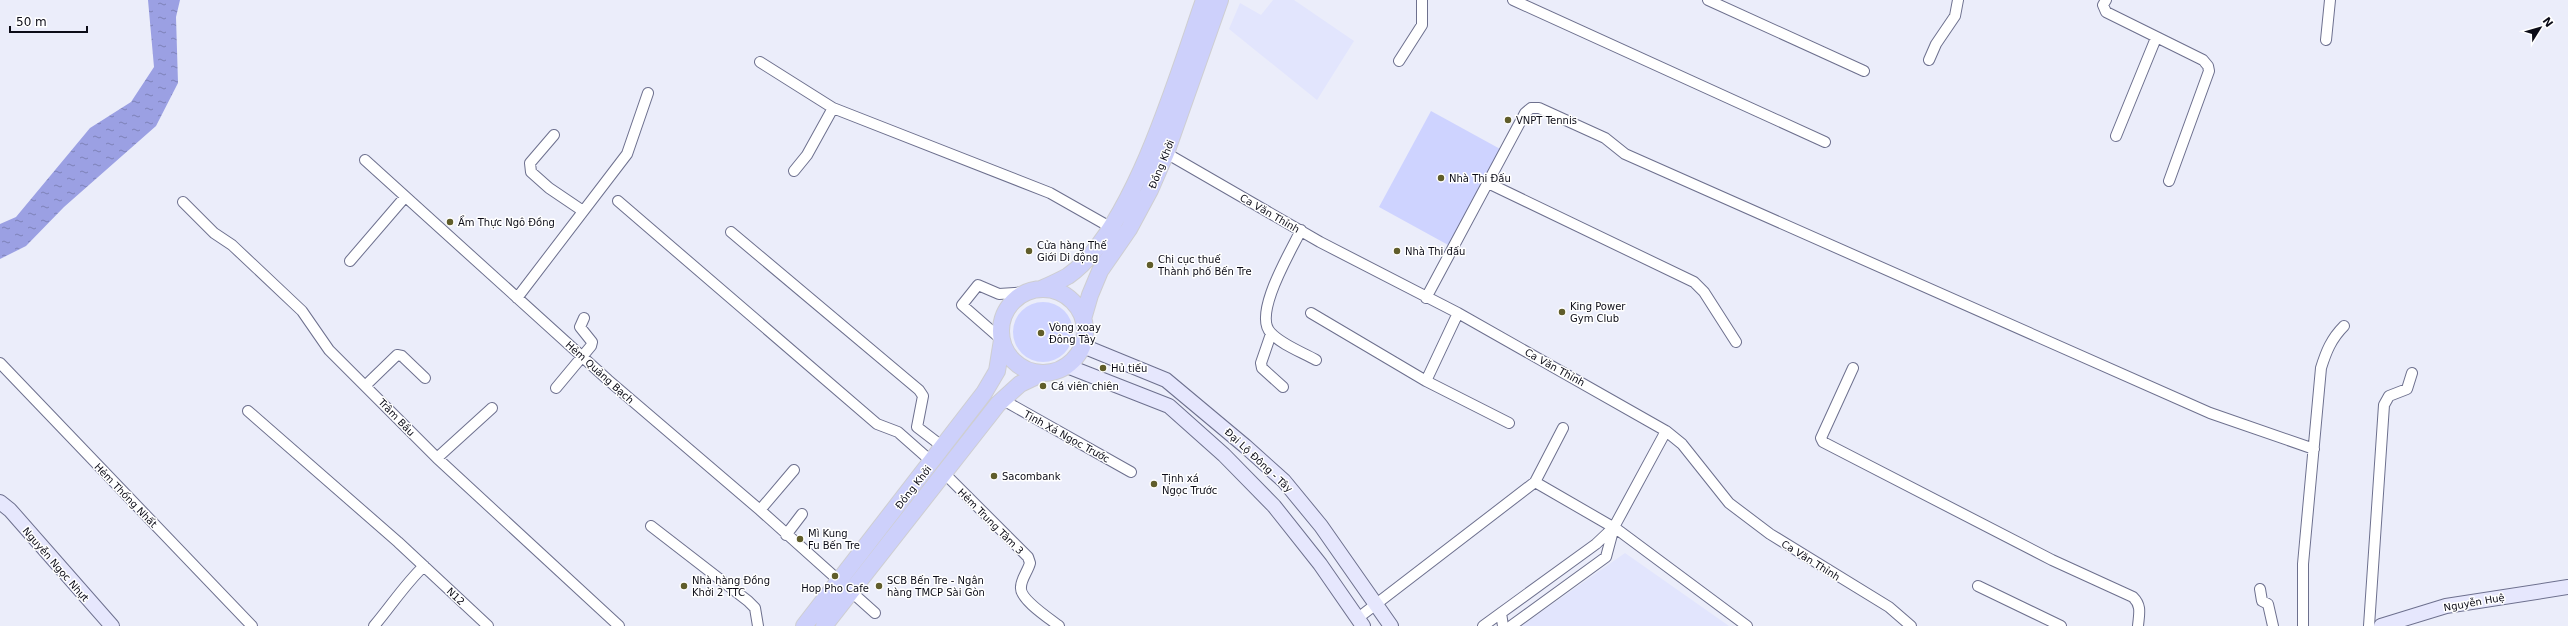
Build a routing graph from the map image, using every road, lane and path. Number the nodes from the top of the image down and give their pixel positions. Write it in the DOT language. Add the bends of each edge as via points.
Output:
graph roads {
  1 [pos="1204,0"];
  2 [pos="1220,0"];
  3 [pos="1422,0"];
  4 [pos="1513,0"];
  5 [pos="1708,0"];
  6 [pos="1958,0"];
  7 [pos="2106,0"];
  8 [pos="2330,0"];
  9 [pos="2156,38"];
  10 [pos="2326,40"];
  11 [pos="1929,60"];
  12 [pos="1399,61"];
  13 [pos="760,62"];
  14 [pos="1864,71"];
  15 [pos="648,93"];
  16 [pos="834,108"];
  17 [pos="554,135"];
  18 [pos="2116,136"];
  19 [pos="1825,142"];
  20 [pos="1166,153"];
  21 [pos="364,160"];
  22 [pos="794,170"];
  23 [pos="2169,181"];
  24 [pos="1488,183"];
  25 [pos="405,197"];
  26 [pos="618,201"];
  27 [pos="183,202"];
  28 [pos="583,211"];
  29 [pos="1110,227"];
  30 [pos="1300,230"];
  31 [pos="731,232"];
  32 [pos="350,261"];
  33 [pos="1034,291"];
  34 [pos="517,298"];
  35 [pos="1426,298"];
  36 [pos="1311,313"];
  37 [pos="1458,313"];
  38 [pos="584,318"];
  39 [pos="1083,319"];
  40 [pos="2344,326"];
  41 [pos="1271,334"];
  42 [pos="1002,340"];
  43 [pos="1736,342"];
  44 [pos="1083,346"];
  45 [pos="584,358"];
  46 [pos="1316,360"];
  47 [pos="0,363"];
  48 [pos="1067,366"];
  49 [pos="1853,368"];
  50 [pos="2412,373"];
  51 [pos="1041,374"];
  52 [pos="425,378"];
  53 [pos="1426,381"];
  54 [pos="366,385"];
  55 [pos="1283,387"];
  56 [pos="556,388"];
  57 [pos="1003,400"];
  58 [pos="492,408"];
  59 [pos="248,411"];
  60 [pos="1509,423"];
  61 [pos="1563,428"];
  62 [pos="1666,431"];
  63 [pos="944,448"];
  64 [pos="2314,449"];
  65 [pos="437,458"];
  66 [pos="938,467"];
  67 [pos="794,470"];
  68 [pos="1131,472"];
  69 [pos="1535,482"];
  70 [pos="0,502"];
  71 [pos="760,510"];
  72 [pos="802,514"];
  73 [pos="651,526"];
  74 [pos="1614,527"];
  75 [pos="786,535"];
  76 [pos="424,566"];
  77 [pos="845,586"];
  78 [pos="1978,586"];
  79 [pos="2568,587"];
  80 [pos="2260,589"];
  81 [pos="1376,603"];
  82 [pos="875,613"];
  83 [pos="1501,613"];
  84 [pos="1360,622"];
  85 [pos="112,626"];
  86 [pos="252,626"];
  87 [pos="374,626"];
  88 [pos="488,626"];
  89 [pos="619,626"];
  90 [pos="758,626"];
  91 [pos="804,626"];
  92 [pos="824,626"];
  93 [pos="1059,626"];
  94 [pos="1391,626"];
  95 [pos="1483,626"];
  96 [pos="1503,626"];
  97 [pos="1511,626"];
  98 [pos="1747,626"];
  99 [pos="1911,626"];
  100 [pos="2061,626"];
  101 [pos="2138,626"];
  102 [pos="2273,626"];
  103 [pos="2303,626"];
  104 [pos="2369,626"];
  105 [pos="2381,626"];
  1 -- 29 [label="main road, Đồng Khởi" via="1151,146 1136,182"];
  2 -- 20 [label="main road, Đồng Khởi"];
  3 -- 12 [label="street" via="1422,25"];
  4 -- 19 [label="street"];
  5 -- 14 [label="street"];
  6 -- 11 [label="street" via="1955,16 1936,44"];
  7 -- 9 [label="street" via="2103,5 2106,12"];
  8 -- 10 [label="street"];
  9 -- 18 [label="street"];
  9 -- 23 [label="street" via="2203,60 2209,71"];
  13 -- 16 [label="street"];
  15 -- 28 [label="street" via="627,154"];
  16 -- 22 [label="street" via="807,155"];
  16 -- 29 [label="street" via="1050,193"];
  17 -- 28 [label="street" via="530,163 531,172"];
  20 -- 30 [label="street, Ca Văn Thỉnh"];
  20 -- 39 [label="main road, Đồng Khởi" via="1129,229 1100,271"];
  21 -- 25 [label="street, Hẻm Quảng Bạch"];
  24 -- 35 [label="street"];
  24 -- 43 [label="street" via="1694,282 1704,292"];
  24 -- 64 [label="street" via="1525,113 1531,108 1539,108 1605,138 1628,155 2210,413"];
  25 -- 32 [label="street"];
  25 -- 34 [label="street, Hẻm Quảng Bạch"];
  26 -- 66 [label="street" via="877,424 898,432"];
  27 -- 54 [label="street, Trâm Bầu" via="214,233 232,245 290,299 302,311 329,350"];
  28 -- 34 [label="street"];
  29 -- 33 [label="main road, Đồng Khởi" via="1084,262 1069,275"];
  30 -- 35 [label="street, Ca Văn Thỉnh"];
  30 -- 41 [label="street" via="1266,305 1265,321"];
  31 -- 63 [label="street" via="919,390 923,396 917,427"];
  33 -- 39 [label="main road" via="1055,291 1068,298 1078,307"];
  33 -- 42 [label="main road" via="1015,300 1006,311 1001,325"];
  33 -- 42 [label="street" via="999,294 978,285 962,305"];
  34 -- 45 [label="street, Hẻm Quảng Bạch"];
  35 -- 37 [label="street, Ca Văn Thỉnh"];
  36 -- 53 [label="street"];
  37 -- 53 [label="street"];
  37 -- 62 [label="street, Ca Văn Thỉnh"];
  38 -- 45 [label="street" via="580,326 592,342"];
  39 -- 44 [label="main road"];
  40 -- 64 [label="street" via="2335,335 2321,368"];
  41 -- 46 [label="street"];
  41 -- 55 [label="street" via="1261,363 1262,368"];
  42 -- 51 [label="main road" via="1007,353 1016,364 1028,371"];
  42 -- 63 [label="main road, Đồng Khởi" via="997,371"];
  44 -- 48 [label="main road"];
  44 -- 81 [label="street, Đại Lộ Đông - Tây" via="1166,380 1246,446 1284,481 1321,526"];
  45 -- 56 [label="street"];
  45 -- 71 [label="street, Hẻm Quảng Bạch"];
  47 -- 86 [label="street, Hẻm Thống Nhất"];
  48 -- 51 [label="main road"];
  48 -- 84 [label="street, Đại Lộ Đông - Tây" via="1169,406 1224,455 1274,506 1320,564"];
  49 -- 101 [label="street" via="1821,438 1823,442 2052,560 2133,597 2140,609"];
  50 -- 104 [label="street" via="2407,389 2389,396 2384,405"];
  51 -- 57 [label="main road, Đồng Khởi" via="1020,384"];
  52 -- 54 [label="street" via="397,354"];
  53 -- 60 [label="street"];
  54 -- 65 [label="street, Trâm Bầu"];
  57 -- 66 [label="main road, Đồng Khởi"];
  57 -- 68 [label="street, Tịnh Xá Ngọc Trước"];
  58 -- 65 [label="street"];
  59 -- 76 [label="street, N12"];
  61 -- 69 [label="street"];
  62 -- 74 [label="street"];
  62 -- 99 [label="street, Ca Văn Thỉnh" via="1682,444 1729,503 1770,534 1889,608"];
  63 -- 66 [label="main road, Đồng Khởi"];
  64 -- 103 [label="street" via="2303,564"];
  65 -- 89 [label="street, Trâm Bầu"];
  66 -- 77 [label="main road, Đồng Khởi"];
  66 -- 93 [label="street, Hẻm Trung Tâm 3" via="1028,557 1030,564 1021,587 1022,592 1026,599"];
  67 -- 71 [label="street"];
  69 -- 74 [label="street"];
  69 -- 81 [label="street"];
  70 -- 85 [label="street, Nguyễn Ngọc Nhựt" via="10,510"];
  71 -- 75 [label="street, Hẻm Quảng Bạch"];
  72 -- 75 [label="street"];
  73 -- 90 [label="street" via="748,600 755,608"];
  74 -- 83 [label="street" via="1596,544"];
  74 -- 97 [label="street" via="1606,557"];
  74 -- 98 [label="street"];
  75 -- 77 [label="street, Hẻm Quảng Bạch"];
  76 -- 87 [label="street" via="406,583 400,596"];
  76 -- 88 [label="street, N12"];
  77 -- 82 [label="street, Hẻm Quảng Bạch"];
  77 -- 91 [label="main road, Đồng Khởi"];
  77 -- 92 [label="main road, Đồng Khởi"];
  78 -- 100 [label="street"];
  79 -- 105 [label="street, Nguyễn Huệ" via="2446,606"];
  80 -- 102 [label="street" via="2262,601 2268,604"];
  81 -- 84 [label="street"];
  81 -- 94 [label="street, Đại Lộ Đông - Tây"];
  83 -- 95 [label="street"];
  83 -- 96 [label="street"];
}
